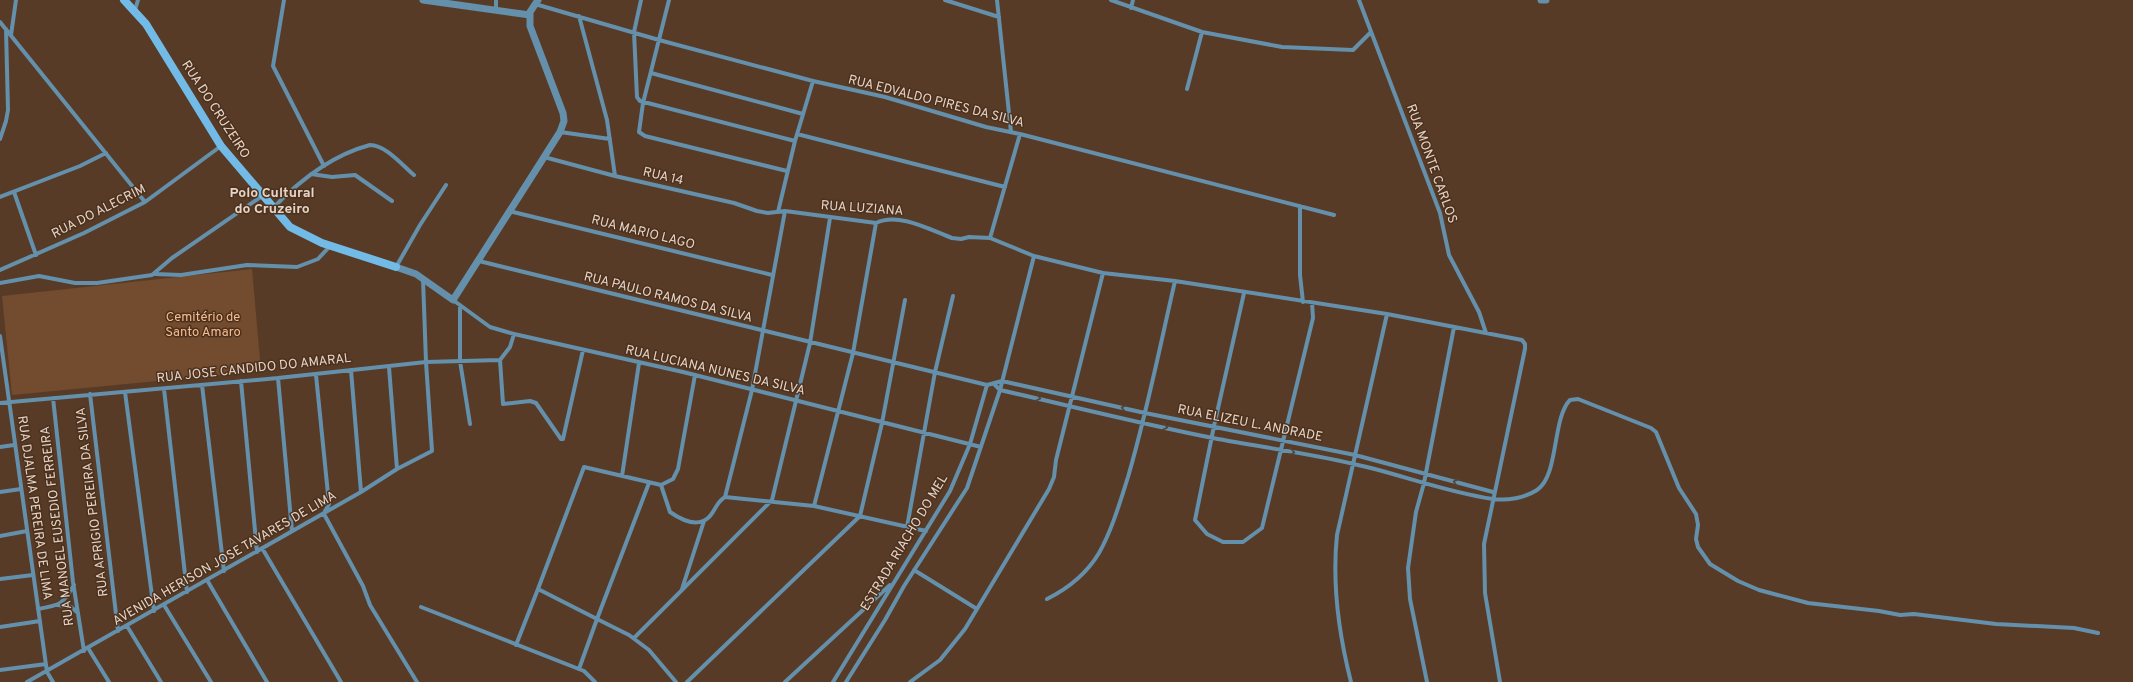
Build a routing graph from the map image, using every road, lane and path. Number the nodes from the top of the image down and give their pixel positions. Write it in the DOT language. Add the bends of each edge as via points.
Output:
graph roads {
  1 [pos="16,0"];
  2 [pos="124,0"];
  3 [pos="138,0"];
  4 [pos="284,0"];
  5 [pos="424,0"];
  6 [pos="496,0"];
  7 [pos="641,0"];
  8 [pos="669,0"];
  9 [pos="945,0"];
  10 [pos="997,0"];
  11 [pos="1111,0"];
  12 [pos="1133,0"];
  13 [pos="1359,0"];
  14 [pos="1541,0"];
  15 [pos="1546,0"];
  16 [pos="536,2"];
  17 [pos="1131,8"];
  18 [pos="135,10"];
  19 [pos="496,10"];
  20 [pos="530,15"];
  21 [pos="579,16"];
  22 [pos="999,17"];
  23 [pos="0,22"];
  24 [pos="6,28"];
  25 [pos="634,32"];
  26 [pos="1202,32"];
  27 [pos="1371,32"];
  28 [pos="11,35"];
  29 [pos="659,40"];
  30 [pos="651,73"];
  31 [pos="813,81"];
  32 [pos="1187,89"];
  33 [pos="643,103"];
  34 [pos="803,114"];
  35 [pos="560,132"];
  36 [pos="1012,132"];
  37 [pos="797,134"];
  38 [pos="1020,134"];
  39 [pos="0,139"];
  40 [pos="610,139"];
  41 [pos="795,141"];
  42 [pos="221,146"];
  43 [pos="106,152"];
  44 [pos="544,157"];
  45 [pos="324,166"];
  46 [pos="787,171"];
  47 [pos="310,174"];
  48 [pos="414,175"];
  49 [pos="615,176"];
  50 [pos="446,185"];
  51 [pos="1005,187"];
  52 [pos="14,192"];
  53 [pos="262,196"];
  54 [pos="0,197"];
  55 [pos="392,201"];
  56 [pos="146,202"];
  57 [pos="1300,206"];
  58 [pos="272,208"];
  59 [pos="509,210"];
  60 [pos="785,211"];
  61 [pos="778,212"];
  62 [pos="1334,215"];
  63 [pos="830,218"];
  64 [pos="876,223"];
  65 [pos="990,238"];
  66 [pos="330,246"];
  67 [pos="36,254"];
  68 [pos="1034,256"];
  69 [pos="479,261"];
  70 [pos="396,267"];
  71 [pos="0,270"];
  72 [pos="1103,273"];
  73 [pos="154,274"];
  74 [pos="772,275"];
  75 [pos="423,280"];
  76 [pos="1175,281"];
  77 [pos="0,283"];
  78 [pos="1244,293"];
  79 [pos="953,296"];
  80 [pos="453,300"];
  81 [pos="905,300"];
  82 [pos="1303,302"];
  83 [pos="1312,303"];
  84 [pos="460,305"];
  85 [pos="1387,314"];
  86 [pos="1454,327"];
  87 [pos="764,332"];
  88 [pos="1486,333"];
  89 [pos="514,334"];
  90 [pos="0,336"];
  91 [pos="810,343"];
  92 [pos="583,350"];
  93 [pos="853,353"];
  94 [pos="500,360"];
  95 [pos="460,361"];
  96 [pos="426,362"];
  97 [pos="639,363"];
  98 [pos="893,364"];
  99 [pos="389,367"];
  100 [pos="351,370"];
  101 [pos="935,372"];
  102 [pos="316,375"];
  103 [pos="695,375"];
  104 [pos="278,378"];
  105 [pos="241,381"];
  106 [pos="1002,382"];
  107 [pos="994,384"];
  108 [pos="202,385"];
  109 [pos="987,385"];
  110 [pos="164,389"];
  111 [pos="752,390"];
  112 [pos="1000,390"];
  113 [pos="125,392"];
  114 [pos="90,394"];
  115 [pos="1073,396"];
  116 [pos="53,398"];
  117 [pos="796,400"];
  118 [pos="9,402"];
  119 [pos="0,403"];
  120 [pos="1070,406"];
  121 [pos="839,412"];
  122 [pos="1145,413"];
  123 [pos="882,423"];
  124 [pos="1143,423"];
  125 [pos="470,424"];
  126 [pos="1214,426"];
  127 [pos="926,433"];
  128 [pos="1212,438"];
  129 [pos="1283,440"];
  130 [pos="970,444"];
  131 [pos="14,445"];
  132 [pos="981,446"];
  133 [pos="0,447"];
  134 [pos="1280,450"];
  135 [pos="1355,455"];
  136 [pos="1354,463"];
  137 [pos="397,469"];
  138 [pos="1425,475"];
  139 [pos="622,476"];
  140 [pos="649,483"];
  141 [pos="1424,483"];
  142 [pos="661,486"];
  143 [pos="21,489"];
  144 [pos="0,492"];
  145 [pos="361,492"];
  146 [pos="1494,492"];
  147 [pos="725,497"];
  148 [pos="1492,498"];
  149 [pos="772,500"];
  150 [pos="814,506"];
  151 [pos="324,514"];
  152 [pos="860,516"];
  153 [pos="704,521"];
  154 [pos="908,527"];
  155 [pos="27,531"];
  156 [pos="926,531"];
  157 [pos="292,532"];
  158 [pos="0,536"];
  159 [pos="262,548"];
  160 [pos="257,552"];
  161 [pos="914,570"];
  162 [pos="224,571"];
  163 [pos="33,575"];
  164 [pos="0,579"];
  165 [pos="207,580"];
  166 [pos="895,580"];
  167 [pos="74,584"];
  168 [pos="538,589"];
  169 [pos="682,590"];
  170 [pos="187,592"];
  171 [pos="1047,599"];
  172 [pos="58,605"];
  173 [pos="164,605"];
  174 [pos="421,607"];
  175 [pos="38,609"];
  176 [pos="977,609"];
  177 [pos="154,611"];
  178 [pos="78,613"];
  179 [pos="597,619"];
  180 [pos="40,622"];
  181 [pos="127,626"];
  182 [pos="0,627"];
  183 [pos="118,631"];
  184 [pos="2098,633"];
  185 [pos="634,638"];
  186 [pos="516,645"];
  187 [pos="88,648"];
  188 [pos="84,651"];
  189 [pos="46,664"];
  190 [pos="579,669"];
  191 [pos="0,670"];
  192 [pos="47,672"];
  193 [pos="591,681"];
  194 [pos="27,682"];
  195 [pos="53,682"];
  196 [pos="109,682"];
  197 [pos="161,682"];
  198 [pos="212,682"];
  199 [pos="267,682"];
  200 [pos="341,682"];
  201 [pos="417,682"];
  202 [pos="676,682"];
  203 [pos="687,682"];
  204 [pos="785,682"];
  205 [pos="833,682"];
  206 [pos="846,682"];
  207 [pos="910,682"];
  208 [pos="1351,682"];
  209 [pos="1427,682"];
  210 [pos="1500,682"];
  1 -- 28 [label="street"];
  2 -- 18 [label="main road, RUA DO CRUZEIRO"];
  3 -- 18 [label="street"];
  4 -- 45 [label="street" via="273,66"];
  5 -- 19 [label="street"];
  6 -- 19 [label="street"];
  7 -- 25 [label="street"];
  8 -- 29 [label="street"];
  9 -- 22 [label="street"];
  10 -- 22 [label="street"];
  11 -- 17 [label="street"];
  12 -- 17 [label="street"];
  13 -- 27 [label="street, RUA MONTE CARLOS"];
  14 -- 15 [label="street"];
  16 -- 20 [label="street"];
  16 -- 21 [label="street, RUA EDVALDO PIRES DA SILVA"];
  17 -- 26 [label="street"];
  18 -- 42 [label="main road, RUA DO CRUZEIRO"];
  19 -- 20 [label="street"];
  20 -- 35 [label="street" via="532,33 563,113 564,121"];
  21 -- 25 [label="street, RUA EDVALDO PIRES DA SILVA"];
  21 -- 40 [label="street"];
  22 -- 36 [label="street"];
  23 -- 24 [label="street"];
  24 -- 28 [label="street"];
  24 -- 39 [label="street" via="8,110"];
  25 -- 29 [label="street, RUA EDVALDO PIRES DA SILVA"];
  25 -- 33 [label="street" via="637,97"];
  26 -- 27 [label="street" via="1282,47 1353,50"];
  26 -- 32 [label="street"];
  27 -- 88 [label="street, RUA MONTE CARLOS" via="1440,213 1449,255 1479,312"];
  28 -- 43 [label="street"];
  29 -- 30 [label="street"];
  29 -- 31 [label="street, RUA EDVALDO PIRES DA SILVA"];
  30 -- 33 [label="street"];
  30 -- 34 [label="street"];
  31 -- 34 [label="street"];
  31 -- 36 [label="street, RUA EDVALDO PIRES DA SILVA" via="885,97 955,119"];
  33 -- 41 [label="street"];
  33 -- 46 [label="street" via="639,129 645,136"];
  34 -- 37 [label="street"];
  35 -- 40 [label="street"];
  35 -- 44 [label="street"];
  36 -- 38 [label="street, RUA EDVALDO PIRES DA SILVA"];
  37 -- 41 [label="street"];
  37 -- 51 [label="street"];
  38 -- 51 [label="street"];
  38 -- 57 [label="street, RUA EDVALDO PIRES DA SILVA"];
  40 -- 49 [label="street"];
  41 -- 46 [label="street"];
  42 -- 53 [label="main road, RUA DO CRUZEIRO"];
  42 -- 56 [label="street, RUA DO ALECRIM"];
  43 -- 52 [label="street" via="80,166"];
  43 -- 56 [label="street"];
  44 -- 49 [label="street, RUA 14"];
  44 -- 59 [label="street"];
  45 -- 47 [label="street"];
  45 -- 48 [label="street" via="364,146 374,145 387,152"];
  46 -- 61 [label="street"];
  47 -- 55 [label="street" via="332,177 355,175"];
  47 -- 58 [label="street"];
  49 -- 61 [label="street, RUA 14" via="734,203 757,211"];
  50 -- 70 [label="street"];
  51 -- 65 [label="street"];
  52 -- 54 [label="street"];
  52 -- 67 [label="street"];
  53 -- 58 [label="main road, RUA DO CRUZEIRO"];
  53 -- 73 [label="street" via="172,258"];
  56 -- 67 [label="street, RUA DO ALECRIM"];
  57 -- 62 [label="street, RUA EDVALDO PIRES DA SILVA"];
  57 -- 82 [label="street" via="1300,275"];
  58 -- 66 [label="main road, RUA DO CRUZEIRO" via="297,232"];
  59 -- 69 [label="street"];
  59 -- 74 [label="street, RUA MARIO LAGO"];
  60 -- 61 [label="street, RUA LUZIANA"];
  60 -- 63 [label="street, RUA LUZIANA"];
  60 -- 74 [label="street"];
  63 -- 64 [label="street, RUA LUZIANA"];
  63 -- 91 [label="street"];
  64 -- 65 [label="street, RUA LUZIANA" via="894,219 952,238"];
  64 -- 93 [label="street"];
  65 -- 68 [label="street, RUA LUZIANA"];
  66 -- 70 [label="main road, RUA DO CRUZEIRO"];
  66 -- 73 [label="street" via="318,259 297,267 247,265 181,275"];
  67 -- 71 [label="street, RUA DO ALECRIM"];
  68 -- 72 [label="street, RUA LUZIANA"];
  68 -- 106 [label="street"];
  69 -- 80 [label="street"];
  69 -- 87 [label="street, RUA PAULO RAMOS DA SILVA"];
  70 -- 75 [label="street, RUA DO CRUZEIRO" via="416,274"];
  72 -- 76 [label="street, RUA LUZIANA"];
  72 -- 115 [label="street"];
  73 -- 77 [label="street" via="97,283 75,283 38,276"];
  74 -- 87 [label="street"];
  75 -- 80 [label="street, RUA DO CRUZEIRO"];
  75 -- 96 [label="street"];
  76 -- 78 [label="street, RUA LUZIANA"];
  76 -- 122 [label="street"];
  78 -- 82 [label="street, RUA LUZIANA"];
  78 -- 126 [label="street"];
  79 -- 101 [label="street"];
  80 -- 84 [label="street, RUA LUCIANA NUNES DA SILVA"];
  81 -- 98 [label="street"];
  82 -- 83 [label="street, RUA LUZIANA"];
  83 -- 85 [label="street, RUA LUZIANA"];
  83 -- 129 [label="street" via="1313,318"];
  84 -- 89 [label="street, RUA LUCIANA NUNES DA SILVA" via="490,327"];
  84 -- 95 [label="street"];
  85 -- 86 [label="street, RUA LUZIANA"];
  85 -- 135 [label="street"];
  86 -- 88 [label="street, RUA LUZIANA"];
  86 -- 138 [label="street"];
  87 -- 91 [label="street, RUA PAULO RAMOS DA SILVA"];
  87 -- 111 [label="street"];
  88 -- 146 [label="street, RUA LUZIANA" via="1518,338 1525,344"];
  89 -- 92 [label="street, RUA LUCIANA NUNES DA SILVA"];
  89 -- 94 [label="street" via="510,347"];
  90 -- 118 [label="street, RUA DJALMA PEREIRA DE LIMA"];
  91 -- 93 [label="street, RUA PAULO RAMOS DA SILVA"];
  91 -- 117 [label="street"];
  92 -- 94 [label="street" via="563,439 536,403 530,401 503,404"];
  92 -- 97 [label="street, RUA LUCIANA NUNES DA SILVA"];
  93 -- 98 [label="street, RUA PAULO RAMOS DA SILVA"];
  93 -- 121 [label="street"];
  94 -- 95 [label="street, RUA JOSE CANDIDO DO AMARAL"];
  95 -- 96 [label="street, RUA JOSE CANDIDO DO AMARAL"];
  95 -- 125 [label="street"];
  96 -- 99 [label="street, RUA JOSE CANDIDO DO AMARAL"];
  96 -- 137 [label="street, AVENIDA HERISON JOSE TAVARES DE LIMA" via="432,452"];
  97 -- 103 [label="street, RUA LUCIANA NUNES DA SILVA"];
  97 -- 139 [label="street"];
  98 -- 101 [label="street, RUA PAULO RAMOS DA SILVA"];
  98 -- 123 [label="street"];
  99 -- 100 [label="street, RUA JOSE CANDIDO DO AMARAL"];
  99 -- 137 [label="street"];
  100 -- 102 [label="street, RUA JOSE CANDIDO DO AMARAL"];
  100 -- 145 [label="street"];
  101 -- 109 [label="street, RUA PAULO RAMOS DA SILVA"];
  101 -- 127 [label="street"];
  102 -- 104 [label="street, RUA JOSE CANDIDO DO AMARAL"];
  102 -- 151 [label="street" via="329,504"];
  103 -- 111 [label="street, RUA LUCIANA NUNES DA SILVA"];
  103 -- 142 [label="street" via="678,469 673,479"];
  104 -- 105 [label="street, RUA JOSE CANDIDO DO AMARAL"];
  104 -- 157 [label="street"];
  105 -- 108 [label="street, RUA JOSE CANDIDO DO AMARAL"];
  105 -- 160 [label="street"];
  106 -- 107 [label="street, RUA PAULO RAMOS DA SILVA"];
  106 -- 112 [label="street"];
  106 -- 115 [label="street, RUA ELIZEU L. ANDRADE"];
  107 -- 109 [label="street, RUA PAULO RAMOS DA SILVA"];
  107 -- 112 [label="street"];
  108 -- 110 [label="street, RUA JOSE CANDIDO DO AMARAL"];
  108 -- 162 [label="street"];
  109 -- 130 [label="street, ESTRADA RIACHO DO MEL"];
  110 -- 113 [label="street, RUA JOSE CANDIDO DO AMARAL"];
  110 -- 170 [label="street"];
  111 -- 117 [label="street, RUA LUCIANA NUNES DA SILVA"];
  111 -- 147 [label="street"];
  112 -- 120 [label="street, RUA ELIZEU L. ANDRADE, one-way"];
  112 -- 132 [label="street"];
  113 -- 114 [label="street, RUA JOSE CANDIDO DO AMARAL"];
  113 -- 177 [label="street"];
  114 -- 116 [label="street, RUA JOSE CANDIDO DO AMARAL"];
  114 -- 183 [label="street, RUA APRIGIO PEREIRA DA SILVA"];
  115 -- 120 [label="street"];
  122 -- 115 [label="street, RUA ELIZEU L. ANDRADE, one-way"];
  116 -- 118 [label="street, RUA JOSE CANDIDO DO AMARAL"];
  116 -- 167 [label="street, RUA MANOEL EUSEDIO FERREIRA"];
  117 -- 121 [label="street, RUA LUCIANA NUNES DA SILVA"];
  117 -- 149 [label="street"];
  118 -- 119 [label="street, RUA JOSE CANDIDO DO AMARAL"];
  118 -- 131 [label="street, RUA DJALMA PEREIRA DE LIMA"];
  120 -- 124 [label="street, RUA ELIZEU L. ANDRADE"];
  120 -- 176 [label="street" via="1049,489"];
  121 -- 123 [label="street, RUA LUCIANA NUNES DA SILVA"];
  121 -- 150 [label="street"];
  122 -- 124 [label="street"];
  122 -- 126 [label="street, RUA ELIZEU L. ANDRADE"];
  123 -- 127 [label="street, RUA LUCIANA NUNES DA SILVA"];
  123 -- 152 [label="street"];
  124 -- 128 [label="street, RUA ELIZEU L. ANDRADE, one-way"];
  124 -- 171 [label="street" via="1120,505 1099,553 1085,572 1061,592"];
  126 -- 128 [label="street"];
  126 -- 129 [label="street, RUA ELIZEU L. ANDRADE"];
  127 -- 130 [label="street, RUA LUCIANA NUNES DA SILVA"];
  127 -- 154 [label="street"];
  128 -- 134 [label="street, RUA ELIZEU L. ANDRADE"];
  128 -- 134 [label="street" via="1195,520 1207,534 1223,542 1243,542 1262,528"];
  129 -- 134 [label="street"];
  129 -- 135 [label="street, RUA ELIZEU L. ANDRADE"];
  130 -- 132 [label="street, RUA LUCIANA NUNES DA SILVA"];
  130 -- 156 [label="street, ESTRADA RIACHO DO MEL" via="950,491"];
  131 -- 133 [label="street"];
  131 -- 143 [label="street, RUA DJALMA PEREIRA DE LIMA"];
  132 -- 161 [label="street" via="967,488"];
  134 -- 136 [label="street, RUA ELIZEU L. ANDRADE, one-way"];
  135 -- 136 [label="street"];
  135 -- 138 [label="street, RUA ELIZEU L. ANDRADE"];
  136 -- 141 [label="street, RUA ELIZEU L. ANDRADE"];
  136 -- 208 [label="street" via="1337,535 1334,578"];
  137 -- 145 [label="street, AVENIDA HERISON JOSE TAVARES DE LIMA"];
  138 -- 141 [label="street"];
  146 -- 138 [label="street, RUA ELIZEU L. ANDRADE, one-way"];
  139 -- 140 [label="street"];
  139 -- 168 [label="street" via="583,468"];
  140 -- 142 [label="street"];
  140 -- 179 [label="street"];
  141 -- 148 [label="street, RUA ELIZEU L. ANDRADE"];
  141 -- 209 [label="street" via="1412,537 1408,577"];
  142 -- 153 [label="street" via="670,512 689,522"];
  143 -- 144 [label="street"];
  143 -- 155 [label="street, RUA DJALMA PEREIRA DE LIMA"];
  145 -- 151 [label="street, AVENIDA HERISON JOSE TAVARES DE LIMA"];
  146 -- 148 [label="street"];
  147 -- 149 [label="street"];
  147 -- 153 [label="street"];
  148 -- 184 [label="street, RUA ELIZEU L. ANDRADE" via="1526,496 1540,488 1555,451 1564,408 1570,400 1578,399 1656,432 1679,488 1696,514 1698,547 1710,564 1738,581 1759,590 1808,603 1900,615 1914,614 1996,624 2074,628"];
  148 -- 210 [label="street" via="1484,544 1484,573"];
  149 -- 150 [label="street"];
  149 -- 169 [label="street"];
  150 -- 152 [label="street"];
  151 -- 157 [label="street, AVENIDA HERISON JOSE TAVARES DE LIMA"];
  151 -- 201 [label="street" via="363,586 370,605"];
  152 -- 154 [label="street"];
  152 -- 203 [label="street"];
  153 -- 169 [label="street"];
  154 -- 156 [label="street"];
  155 -- 158 [label="street"];
  155 -- 163 [label="street, RUA DJALMA PEREIRA DE LIMA"];
  156 -- 166 [label="street, ESTRADA RIACHO DO MEL"];
  157 -- 159 [label="street, AVENIDA HERISON JOSE TAVARES DE LIMA"];
  159 -- 160 [label="street, AVENIDA HERISON JOSE TAVARES DE LIMA"];
  159 -- 200 [label="street"];
  160 -- 162 [label="street, AVENIDA HERISON JOSE TAVARES DE LIMA"];
  161 -- 176 [label="street"];
  161 -- 206 [label="street"];
  162 -- 165 [label="street, AVENIDA HERISON JOSE TAVARES DE LIMA"];
  163 -- 164 [label="street"];
  163 -- 175 [label="street, RUA DJALMA PEREIRA DE LIMA"];
  165 -- 170 [label="street, AVENIDA HERISON JOSE TAVARES DE LIMA"];
  165 -- 199 [label="street"];
  166 -- 204 [label="street"];
  166 -- 205 [label="street, ESTRADA RIACHO DO MEL"];
  167 -- 172 [label="street" via="66,598"];
  167 -- 178 [label="street, RUA MANOEL EUSEDIO FERREIRA"];
  168 -- 179 [label="street"];
  168 -- 186 [label="street"];
  169 -- 185 [label="street"];
  170 -- 173 [label="street, AVENIDA HERISON JOSE TAVARES DE LIMA"];
  172 -- 175 [label="street"];
  172 -- 178 [label="street" via="71,608"];
  173 -- 177 [label="street, AVENIDA HERISON JOSE TAVARES DE LIMA"];
  173 -- 198 [label="street"];
  174 -- 186 [label="street"];
  175 -- 180 [label="street, RUA DJALMA PEREIRA DE LIMA"];
  176 -- 207 [label="street" via="965,629 940,660"];
  177 -- 181 [label="street, AVENIDA HERISON JOSE TAVARES DE LIMA"];
  178 -- 188 [label="street, RUA MANOEL EUSEDIO FERREIRA"];
  179 -- 185 [label="street"];
  179 -- 190 [label="street"];
  180 -- 182 [label="street"];
  180 -- 189 [label="street, RUA DJALMA PEREIRA DE LIMA"];
  181 -- 183 [label="street, AVENIDA HERISON JOSE TAVARES DE LIMA"];
  181 -- 197 [label="street"];
  183 -- 187 [label="street, AVENIDA HERISON JOSE TAVARES DE LIMA"];
  185 -- 202 [label="street" via="649,650"];
  186 -- 190 [label="street"];
  187 -- 188 [label="street, AVENIDA HERISON JOSE TAVARES DE LIMA"];
  187 -- 196 [label="street"];
  188 -- 192 [label="street, AVENIDA HERISON JOSE TAVARES DE LIMA"];
  189 -- 191 [label="street"];
  189 -- 192 [label="street, RUA DJALMA PEREIRA DE LIMA"];
  190 -- 193 [label="street" via="584,671"];
  192 -- 194 [label="street, AVENIDA HERISON JOSE TAVARES DE LIMA"];
  192 -- 195 [label="street, RUA DJALMA PEREIRA DE LIMA"];
}
